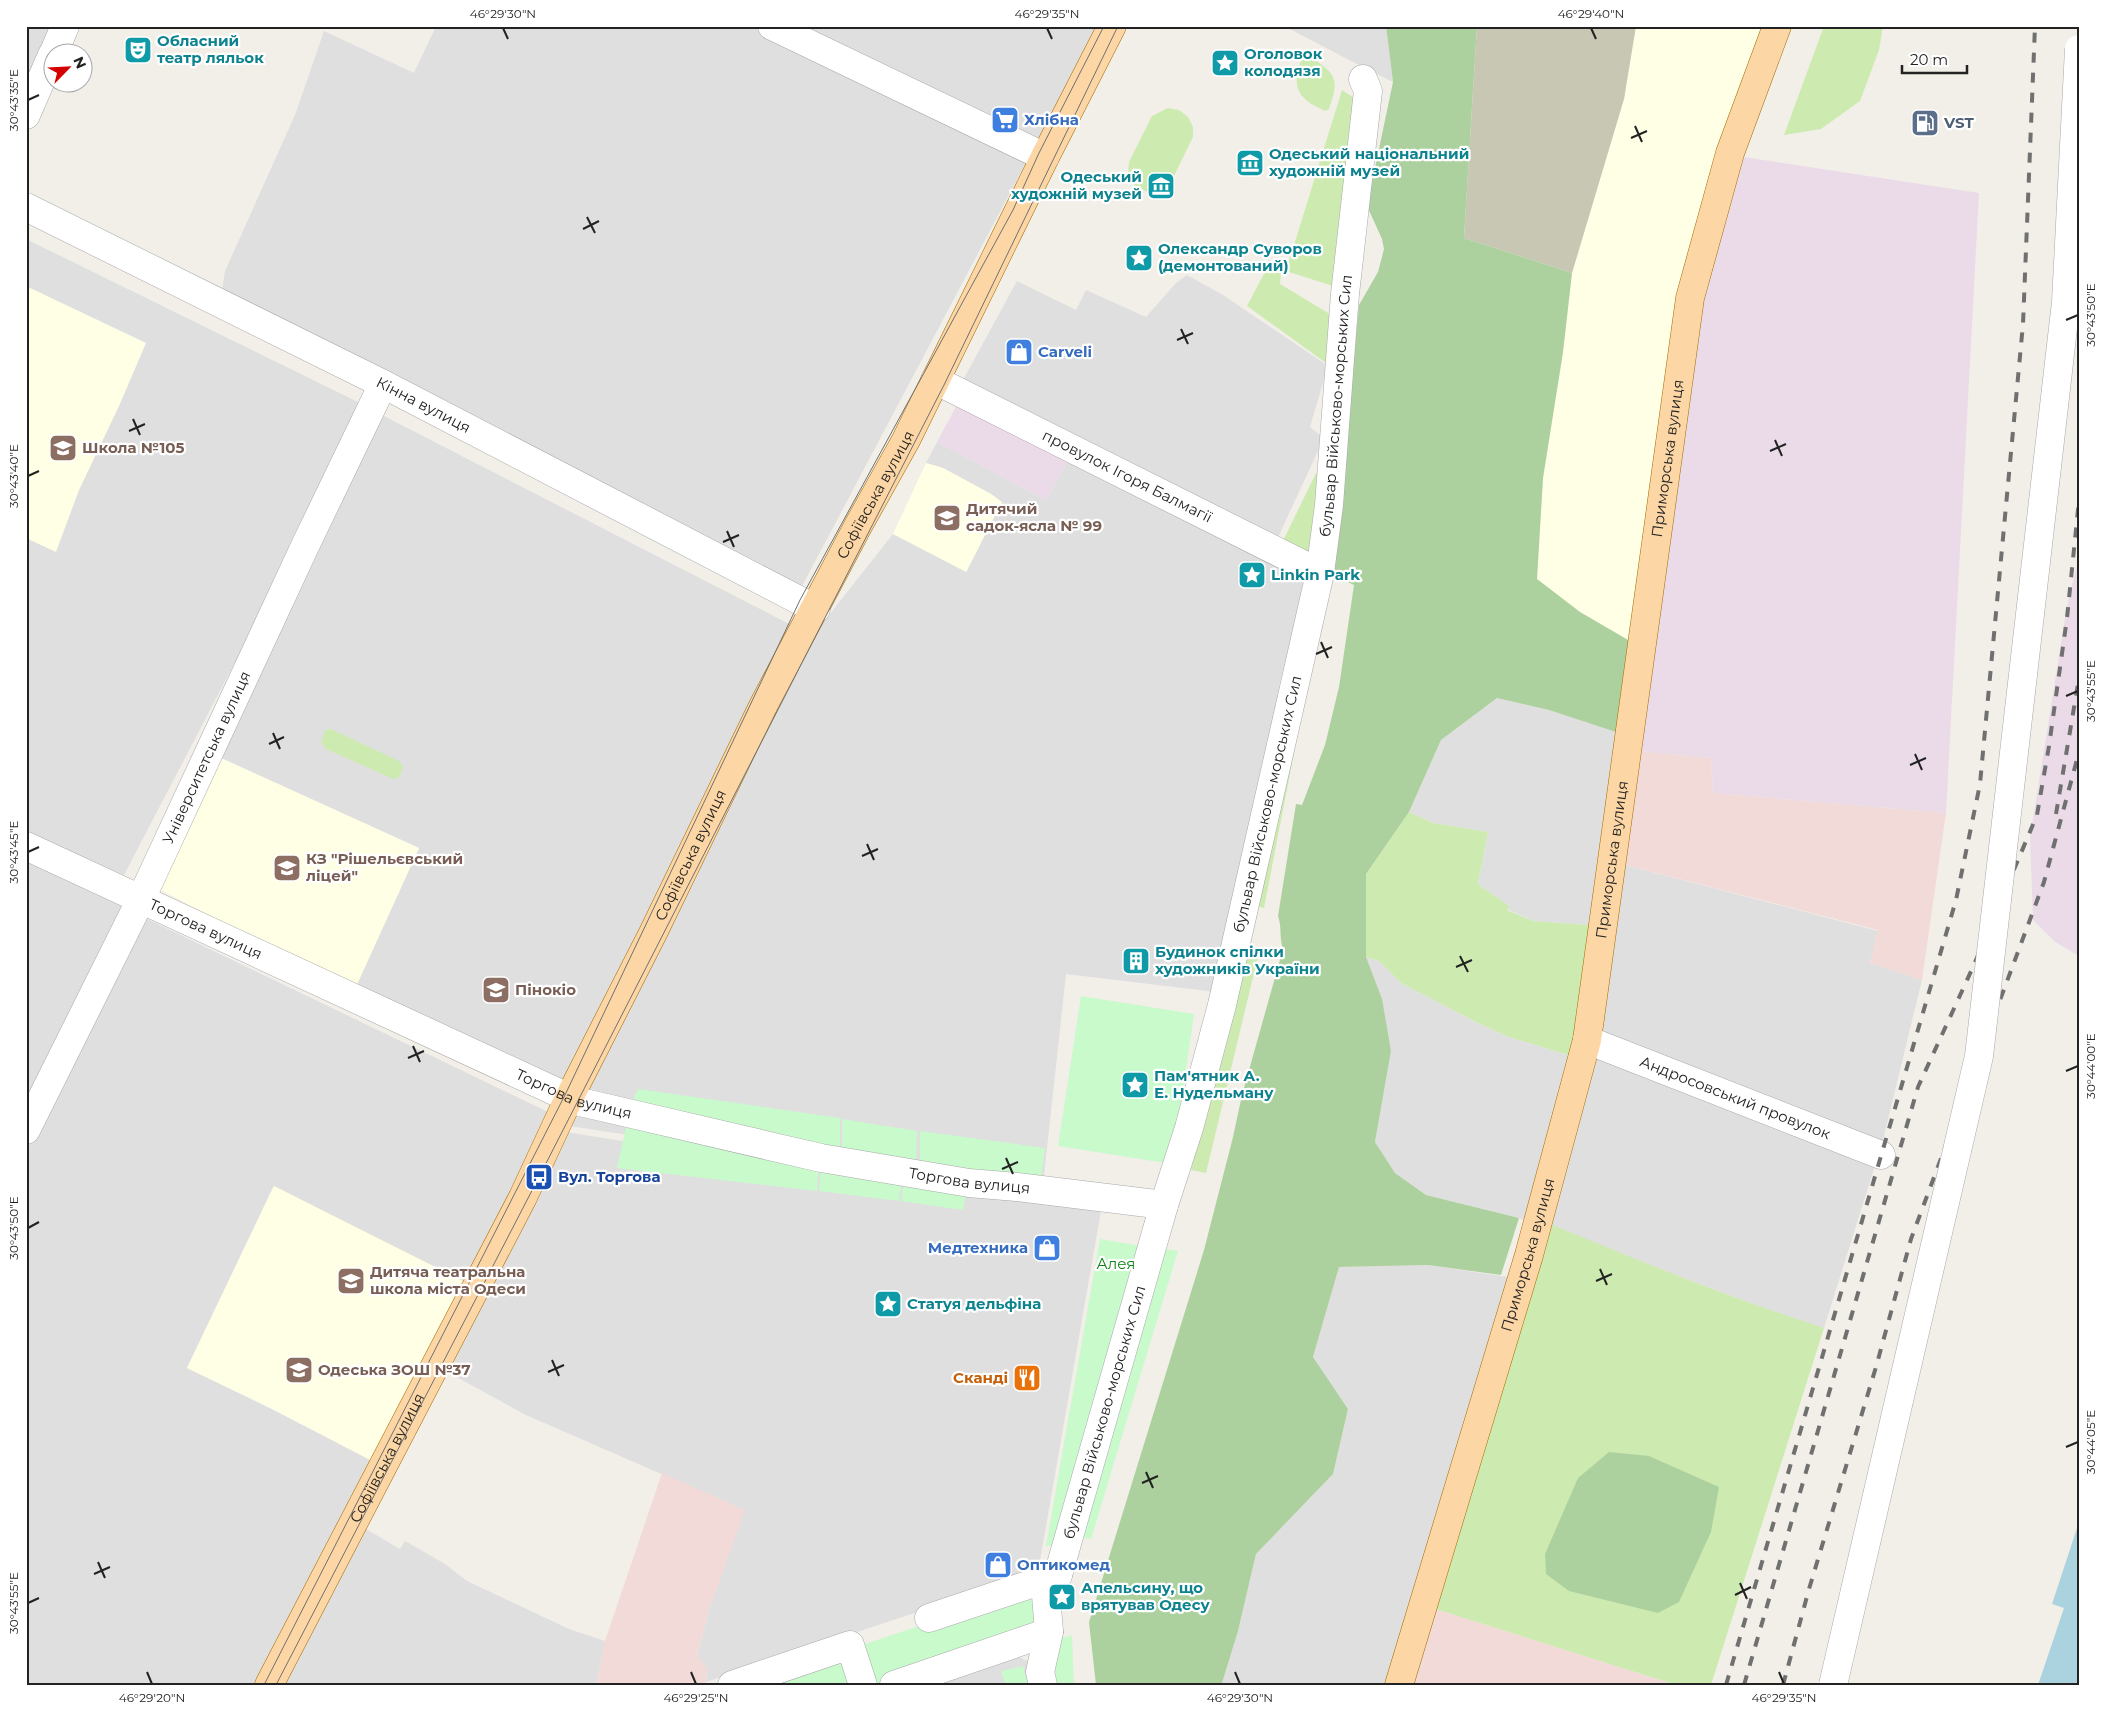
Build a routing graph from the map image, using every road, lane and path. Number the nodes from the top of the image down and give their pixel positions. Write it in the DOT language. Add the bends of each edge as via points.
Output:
graph roads {
  1 [pos="65,26"];
  2 [pos="772,26"];
  3 [pos="1112,26"];
  4 [pos="1777,26"];
  5 [pos="58,42"];
  6 [pos="2079,49"];
  7 [pos="42,79"];
  8 [pos="1363,79"];
  9 [pos="26,115"];
  10 [pos="1045,157"];
  11 [pos="26,207"];
  12 [pos="935,380"];
  13 [pos="383,384"];
  14 [pos="1320,573"];
  15 [pos="816,609"];
  16 [pos="26,846"];
  17 [pos="141,899"];
  18 [pos="1588,1040"];
  19 [pos="573,1099"];
  20 [pos="26,1130"];
  21 [pos="1881,1155"];
  22 [pos="1164,1205"];
  23 [pos="1058,1575"];
  24 [pos="929,1618"];
  25 [pos="1049,1632"];
  26 [pos="269,1685"];
  27 [pos="732,1685"];
  28 [pos="863,1685"];
  29 [pos="894,1685"];
  30 [pos="1043,1685"];
  31 [pos="1399,1685"];
  32 [pos="1833,1685"];
  1 -- 5 [label="street"];
  2 -- 10 [label="street"];
  3 -- 10 [label="main road, Софіївська вулиця"];
  4 -- 18 [label="main road, Приморська вулиця" via="1730,153 1690,298"];
  6 -- 32 [label="street, bridge" via="2066,302 1979,1056"];
  7 -- 9 [label="street"];
  8 -- 14 [label="street, бульвар Військово-морських Сил" via="1368,91"];
  10 -- 12 [label="main road, Софіївська вулиця"];
  11 -- 13 [label="street, Кінна вулиця"];
  12 -- 14 [label="street, провулок Ігоря Балмагії"];
  12 -- 15 [label="main road, Софіївська вулиця"];
  13 -- 15 [label="street, Кінна вулиця"];
  13 -- 17 [label="street, Університетська вулиця"];
  14 -- 22 [label="street, бульвар Військово-морських Сил" via="1222,1005 1189,1128"];
  15 -- 19 [label="main road, Софіївська вулиця" via="763,706"];
  16 -- 17 [label="street, Торгова вулиця"];
  17 -- 19 [label="street, Торгова вулиця"];
  17 -- 20 [label="street, Університетська вулиця"];
  18 -- 21 [label="street, Андросовський провулок"];
  18 -- 31 [label="main road, Приморська вулиця" via="1530,1255"];
  19 -- 22 [label="street, Торгова вулиця" via="821,1158 969,1183"];
  19 -- 26 [label="main road, Софіївська вулиця"];
  22 -- 23 [label="street, бульвар Військово-морських Сил"];
  23 -- 24 [label="street"];
  23 -- 25 [label="street, бульвар Військово-морських Сил" via="1046,1595"];
  25 -- 29 [label="street"];
  25 -- 30 [label="street, бульвар Військово-морських Сил" via="1040,1672"];
  27 -- 28 [label="street" via="850,1645"];
}
